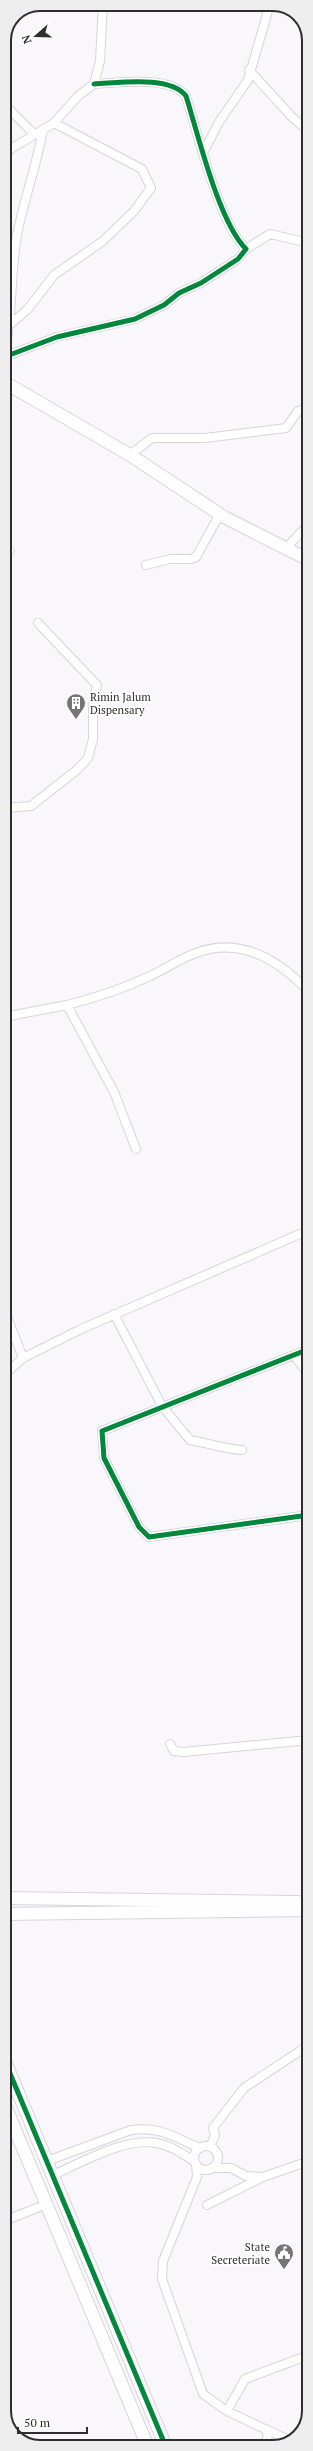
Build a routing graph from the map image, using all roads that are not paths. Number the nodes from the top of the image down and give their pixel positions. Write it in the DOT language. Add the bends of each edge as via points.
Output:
graph roads {
  1 [pos="103,11"];
  2 [pos="268,11"];
  3 [pos="249,70"];
  4 [pos="94,84"];
  5 [pos="11,111"];
  6 [pos="54,123"];
  7 [pos="302,126"];
  8 [pos="43,129"];
  9 [pos="34,134"];
  10 [pos="11,149"];
  11 [pos="204,151"];
  12 [pos="302,241"];
  13 [pos="246,248"];
  14 [pos="11,273"];
  15 [pos="11,323"];
  16 [pos="11,354"];
  17 [pos="11,386"];
  18 [pos="302,410"];
  19 [pos="130,455"];
  20 [pos="220,514"];
  21 [pos="302,531"];
  22 [pos="286,548"];
  23 [pos="302,556"];
  24 [pos="146,566"];
  25 [pos="38,623"];
  26 [pos="11,807"];
  27 [pos="302,985"];
  28 [pos="67,1005"];
  29 [pos="11,1016"];
  30 [pos="136,1149"];
  31 [pos="302,1233"];
  32 [pos="114,1314"];
  33 [pos="11,1327"];
  34 [pos="302,1351"];
  35 [pos="294,1355"];
  36 [pos="23,1358"];
  37 [pos="302,1366"];
  38 [pos="11,1369"];
  39 [pos="162,1406"];
  40 [pos="242,1450"];
  41 [pos="302,1516"];
  42 [pos="302,1741"];
  43 [pos="170,1744"];
  44 [pos="11,1898"];
  45 [pos="302,1902"];
  46 [pos="302,1910"];
  47 [pos="11,1914"];
  48 [pos="302,2050"];
  49 [pos="11,2076"];
  50 [pos="11,2119"];
  51 [pos="210,2147"];
  52 [pos="200,2148"];
  53 [pos="216,2154"];
  54 [pos="47,2161"];
  55 [pos="195,2163"];
  56 [pos="302,2163"];
  57 [pos="231,2168"];
  58 [pos="209,2169"];
  59 [pos="53,2175"];
  60 [pos="197,2177"];
  61 [pos="263,2177"];
  62 [pos="47,2204"];
  63 [pos="207,2205"];
  64 [pos="11,2218"];
  65 [pos="302,2359"];
  66 [pos="227,2411"];
  67 [pos="265,2429"];
  68 [pos="284,2438"];
  69 [pos="145,2440"];
  70 [pos="163,2440"];
  71 [pos="266,2440"];
  1 -- 4 [label="street" via="100,61"];
  2 -- 3 [label="street"];
  3 -- 7 [label="street"];
  3 -- 11 [label="street" via="248,80 219,122"];
  4 -- 6 [label="street" via="78,96"];
  4 -- 11 [label="street" via="160,82 181,89 186,96"];
  5 -- 9 [label="street"];
  6 -- 8 [label="street"];
  6 -- 15 [label="street" via="142,169 151,188 134,210 103,241 54,275 28,308"];
  8 -- 9 [label="street"];
  8 -- 14 [label="street" via="39,156 17,234"];
  9 -- 10 [label="street"];
  11 -- 13 [label="street" via="223,213"];
  12 -- 13 [label="street" via="270,234"];
  13 -- 16 [label="street" via="238,259 179,293 164,305 135,319 57,336"];
  17 -- 19 [label="street"];
  18 -- 19 [label="street" via="298,411 286,428 205,438 152,438"];
  19 -- 20 [label="street"];
  20 -- 22 [label="street"];
  20 -- 24 [label="street" via="196,557 170,559"];
  21 -- 22 [label="street"];
  22 -- 23 [label="street"];
  25 -- 26 [label="street" via="97,685 93,707 93,739 88,758 49,792 31,806"];
  27 -- 28 [label="street" via="284,968 267,958 250,950 228,947 197,952 123,988"];
  28 -- 29 [label="street"];
  28 -- 30 [label="street" via="114,1092"];
  31 -- 32 [label="street"];
  32 -- 36 [label="street"];
  32 -- 39 [label="street"];
  33 -- 36 [label="street"];
  34 -- 35 [label="street"];
  35 -- 37 [label="street"];
  35 -- 39 [label="street"];
  36 -- 38 [label="street"];
  39 -- 40 [label="street" via="190,1440 216,1445 226,1450"];
  39 -- 41 [label="street" via="102,1431 104,1458 139,1527 149,1537"];
  42 -- 43 [label="street" via="184,1752 174,1751"];
  44 -- 45 [label="street"];
  46 -- 47 [label="street"];
  48 -- 51 [label="street" via="244,2088 213,2128 215,2135"];
  49 -- 54 [label="street"];
  50 -- 62 [label="street"];
  51 -- 52 [label="street"];
  51 -- 53 [label="street"];
  52 -- 54 [label="street" via="164,2132 142,2128"];
  52 -- 55 [label="street" via="195,2154"];
  53 -- 57 [label="street"];
  53 -- 58 [label="street" via="216,2162"];
  54 -- 59 [label="street"];
  55 -- 58 [label="street" via="200,2168"];
  55 -- 59 [label="street" via="162,2144 134,2143"];
  55 -- 60 [label="street"];
  56 -- 61 [label="street"];
  57 -- 58 [label="street"];
  57 -- 61 [label="street" via="246,2176"];
  58 -- 60 [label="street"];
  59 -- 70 [label="street"];
  60 -- 66 [label="street" via="163,2261 162,2280 203,2394"];
  61 -- 63 [label="street"];
  62 -- 64 [label="street"];
  62 -- 69 [label="street"];
  65 -- 66 [label="street" via="245,2379"];
  66 -- 67 [label="street"];
  67 -- 68 [label="street"];
  67 -- 71 [label="street" via="268,2434"];
}
